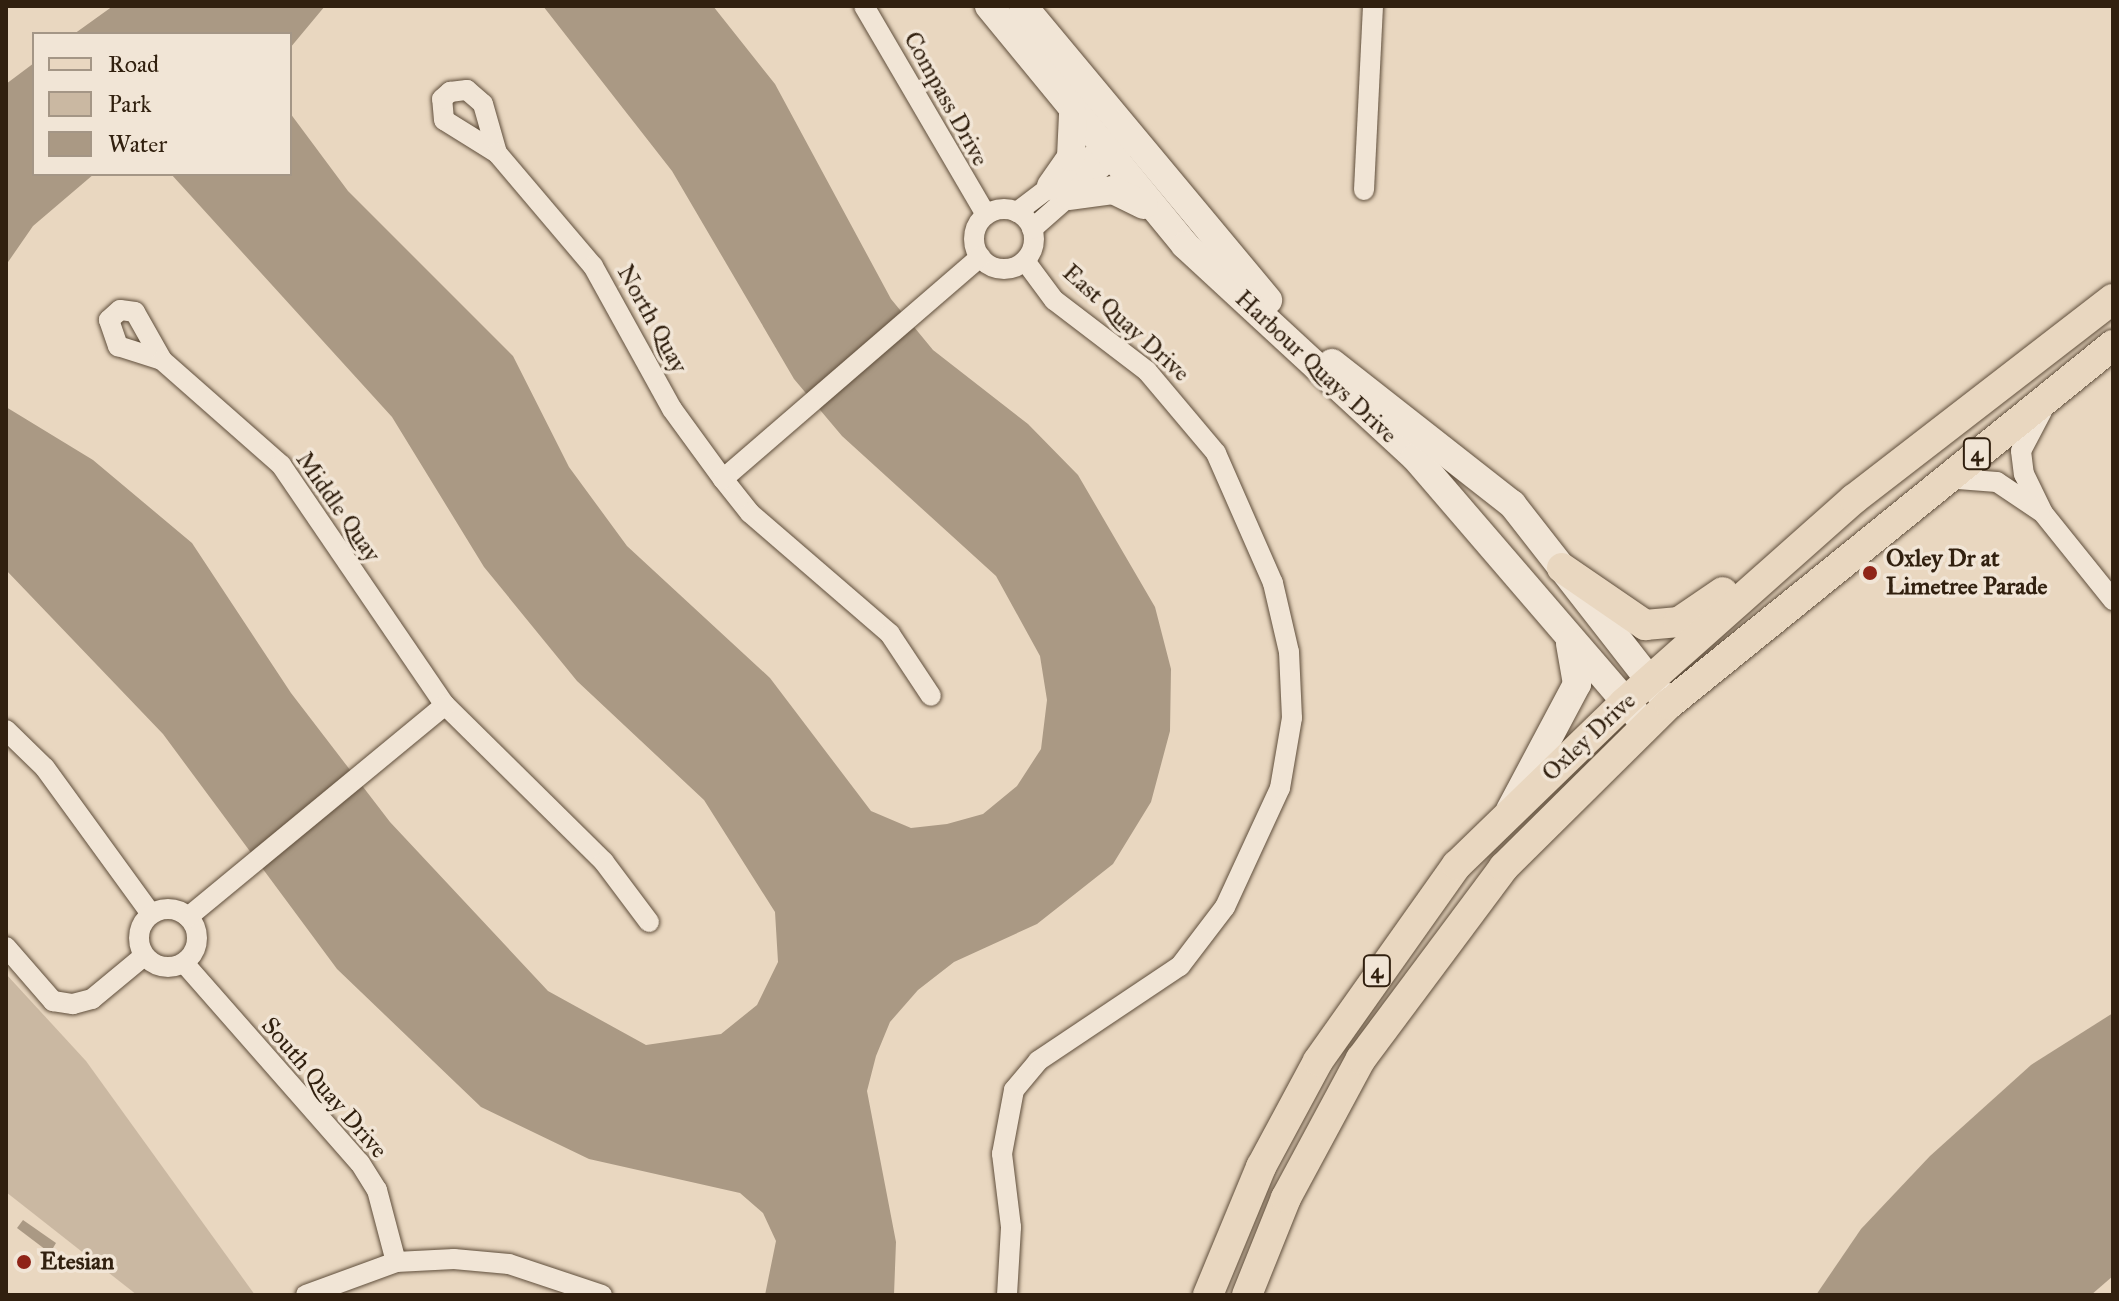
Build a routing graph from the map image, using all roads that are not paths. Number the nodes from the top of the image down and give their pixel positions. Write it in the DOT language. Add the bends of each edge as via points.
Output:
graph roads {
  1 [pos="864,6"];
  2 [pos="989,6"];
  3 [pos="1023,6"];
  4 [pos="1373,6"];
  5 [pos="1073,115"];
  6 [pos="1130,134"];
  7 [pos="497,153"];
  8 [pos="1106,155"];
  9 [pos="1364,190"];
  10 [pos="1061,191"];
  11 [pos="1017,212"];
  12 [pos="1155,212"];
  13 [pos="986,215"];
  14 [pos="1032,229"];
  15 [pos="980,257"];
  16 [pos="1025,261"];
  17 [pos="2113,299"];
  18 [pos="2113,345"];
  19 [pos="162,360"];
  20 [pos="2050,397"];
  21 [pos="1945,478"];
  22 [pos="723,479"];
  23 [pos="1854,499"];
  24 [pos="2043,513"];
  25 [pos="1562,568"];
  26 [pos="2113,600"];
  27 [pos="1569,639"];
  28 [pos="1650,680"];
  29 [pos="931,696"];
  30 [pos="1624,703"];
  31 [pos="1669,704"];
  32 [pos="445,705"];
  33 [pos="1646,726"];
  34 [pos="6,730"];
  35 [pos="1510,810"];
  36 [pos="151,914"];
  37 [pos="188,917"];
  38 [pos="649,922"];
  39 [pos="6,947"];
  40 [pos="144,956"];
  41 [pos="184,963"];
  42 [pos="396,1262"];
  43 [pos="306,1295"];
  44 [pos="602,1295"];
  45 [pos="1007,1295"];
  46 [pos="1208,1295"];
  47 [pos="1247,1295"];
  1 -- 13 [label="street, Compass Drive"];
  2 -- 5 [label="street, Harbour Quays Drive"];
  3 -- 6 [label="street, Harbour Quays Drive"];
  4 -- 9 [label="street"];
  5 -- 8 [label="street, Harbour Quays Drive"];
  5 -- 10 [label="street" via="1071,157"];
  6 -- 8 [label="street"];
  6 -- 25 [label="street, Harbour Quays Drive" via="1311,344 1475,468"];
  7 -- 22 [label="street, North Quay" via="601,277 672,409"];
  8 -- 10 [label="street"];
  8 -- 12 [label="street, Harbour Quays Drive"];
  10 -- 11 [label="street"];
  10 -- 12 [label="street" via="1113,190"];
  10 -- 14 [label="street"];
  11 -- 13 [label="street"];
  11 -- 14 [label="street"];
  12 -- 27 [label="street, Harbour Quays Drive" via="1415,457"];
  13 -- 15 [label="street" via="974,235"];
  14 -- 16 [label="street"];
  15 -- 16 [label="street" via="1006,269"];
  15 -- 22 [label="street" via="928,308"];
  16 -- 45 [label="street, East Quay Drive" via="1054,300 1147,371 1216,453 1273,583 1289,652 1292,718 1280,788 1225,907 1180,966 1038,1061 1014,1090 1002,1154 1011,1227"];
  17 -- 23 [label="main road, Oxley Drive / 4"];
  18 -- 20 [label="main road, Oxley Drive / 4"];
  19 -- 32 [label="street, Middle Quay" via="281,465"];
  20 -- 21 [label="main road, Oxley Drive / 4"];
  20 -- 24 [label="street" via="2021,451"];
  21 -- 24 [label="street" via="1997,482"];
  21 -- 31 [label="main road, Oxley Drive / 4"];
  22 -- 29 [label="street, North Quay" via="750,513 890,634"];
  23 -- 25 [label="main road" via="1667,626 1633,622"];
  23 -- 28 [label="main road, Oxley Drive / 4"];
  24 -- 26 [label="street"];
  25 -- 28 [label="street, Harbour Quays Drive"];
  27 -- 30 [label="street, Harbour Quays Drive"];
  27 -- 35 [label="street" via="1577,684"];
  28 -- 30 [label="main road, Oxley Drive / 4"];
  28 -- 31 [label="street, Harbour Quays Drive"];
  30 -- 33 [label="street, Harbour Quays Drive"];
  30 -- 35 [label="main road, Oxley Drive / 4"];
  31 -- 33 [label="main road, Oxley Drive / 4"];
  32 -- 37 [label="street"];
  32 -- 38 [label="street, Middle Quay" via="604,862"];
  33 -- 47 [label="main road, Oxley Drive / 4" via="1504,867 1396,1006 1286,1198"];
  34 -- 36 [label="street" via="45,768"];
  35 -- 46 [label="main road, Oxley Drive / 4" via="1414,918 1336,1031 1261,1167"];
  36 -- 37 [label="street" via="168,908"];
  36 -- 40 [label="street" via="139,932"];
  37 -- 41 [label="street" via="197,939"];
  39 -- 40 [label="street" via="53,1001 73,1004 92,999"];
  40 -- 41 [label="street" via="162,967"];
  41 -- 42 [label="street, South Quay Drive" via="360,1163 377,1190"];
  42 -- 43 [label="street"];
  42 -- 44 [label="street" via="509,1264"];
}
